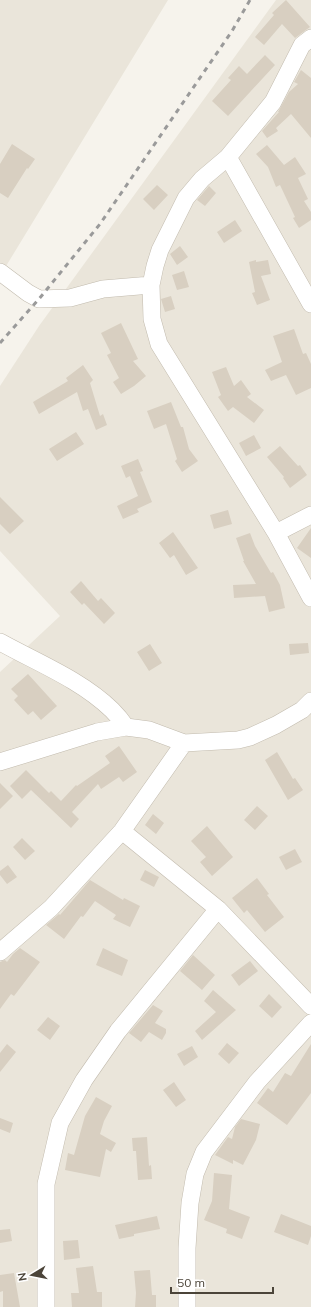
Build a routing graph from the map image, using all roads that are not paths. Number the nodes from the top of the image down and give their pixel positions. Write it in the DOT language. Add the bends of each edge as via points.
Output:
graph roads {
  1 [pos="308,46"];
  2 [pos="228,157"];
  3 [pos="0,272"];
  4 [pos="151,285"];
  5 [pos="311,304"];
  6 [pos="311,515"];
  7 [pos="276,533"];
  8 [pos="311,598"];
  9 [pos="0,642"];
  10 [pos="308,707"];
  11 [pos="126,726"];
  12 [pos="184,743"];
  13 [pos="0,762"];
  14 [pos="122,831"];
  15 [pos="218,909"];
  16 [pos="0,952"];
  17 [pos="311,1006"];
  18 [pos="311,1023"];
  19 [pos="46,1307"];
  20 [pos="187,1307"];
  1 -- 2 [label="street" via="273,102"];
  2 -- 4 [label="street" via="202,179 186,198 160,250"];
  2 -- 5 [label="street"];
  3 -- 4 [label="street" via="39,299 70,298 103,289"];
  4 -- 7 [label="street" via="152,319 159,344"];
  6 -- 7 [label="street"];
  7 -- 8 [label="street"];
  9 -- 11 [label="street" via="69,679 96,697"];
  10 -- 12 [label="street" via="276,726 250,737"];
  11 -- 12 [label="street" via="149,730"];
  11 -- 13 [label="street" via="97,732"];
  12 -- 14 [label="street"];
  14 -- 15 [label="street"];
  14 -- 16 [label="street" via="51,908"];
  15 -- 17 [label="street"];
  15 -- 19 [label="street" via="118,1031 84,1080 60,1123 46,1184"];
  18 -- 20 [label="street" via="257,1082 204,1152 195,1174 190,1203"];
}
